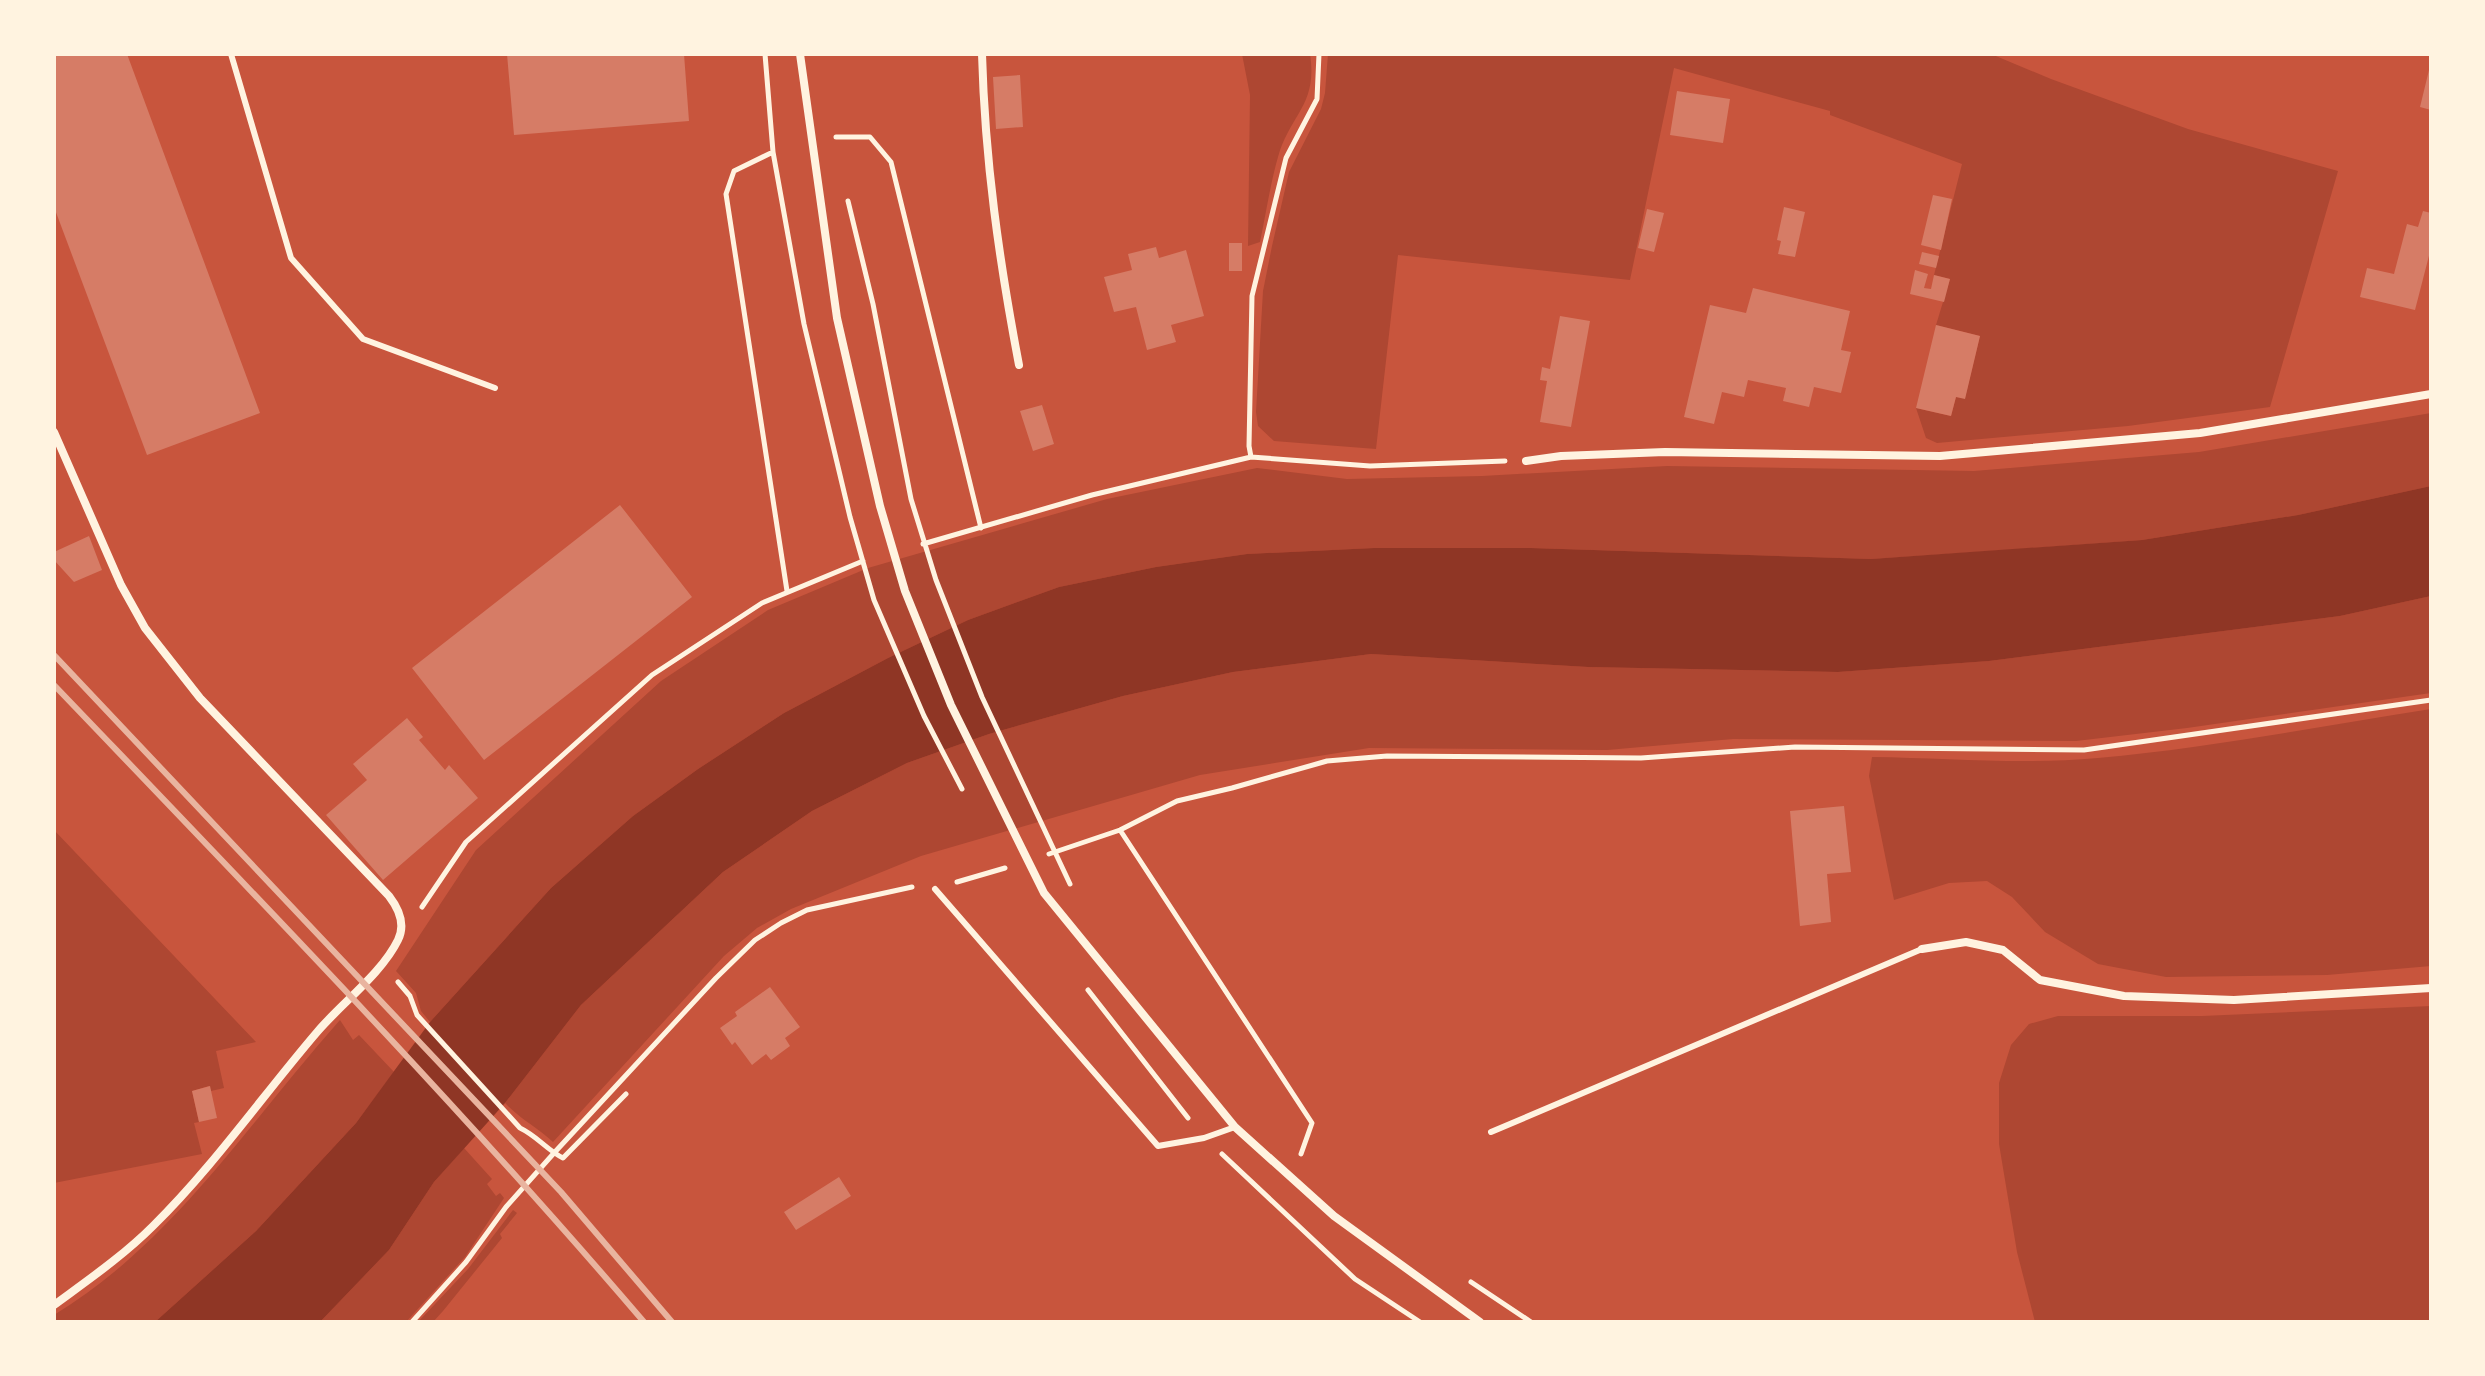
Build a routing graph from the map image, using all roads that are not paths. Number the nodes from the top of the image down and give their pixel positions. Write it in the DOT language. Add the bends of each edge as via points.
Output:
graph roads {
  1 [pos="231,54"];
  2 [pos="800,54"];
  3 [pos="982,54"];
  4 [pos="1019,365"];
  5 [pos="495,388"];
  6 [pos="2431,394"];
  7 [pos="54,432"];
  8 [pos="1526,461"];
  9 [pos="935,889"];
  10 [pos="1922,949"];
  11 [pos="2431,988"];
  12 [pos="1235,1127"];
  13 [pos="1491,1132"];
  14 [pos="54,1305"];
  15 [pos="1480,1322"];
  1 -- 5 [label="lane" via="291,258 363,339"];
  2 -- 12 [label="street" via="837,318 880,506 905,591 951,705 1044,893"];
  3 -- 4 [label="street" via="990,190"];
  6 -- 8 [label="street" via="2200,433 1940,456 1665,452"];
  7 -- 14 [label="street" via="145,628 200,698 398,908 402,921 399,939 382,964 333,1013 194,1182 122,1255"];
  9 -- 12 [label="lane" via="1158,1146"];
  10 -- 11 [label="street" via="1966,942 2003,950 2040,980 2124,996 2234,1000"];
  10 -- 13 [label="lane"];
  12 -- 15 [label="street" via="1334,1216"];
}
